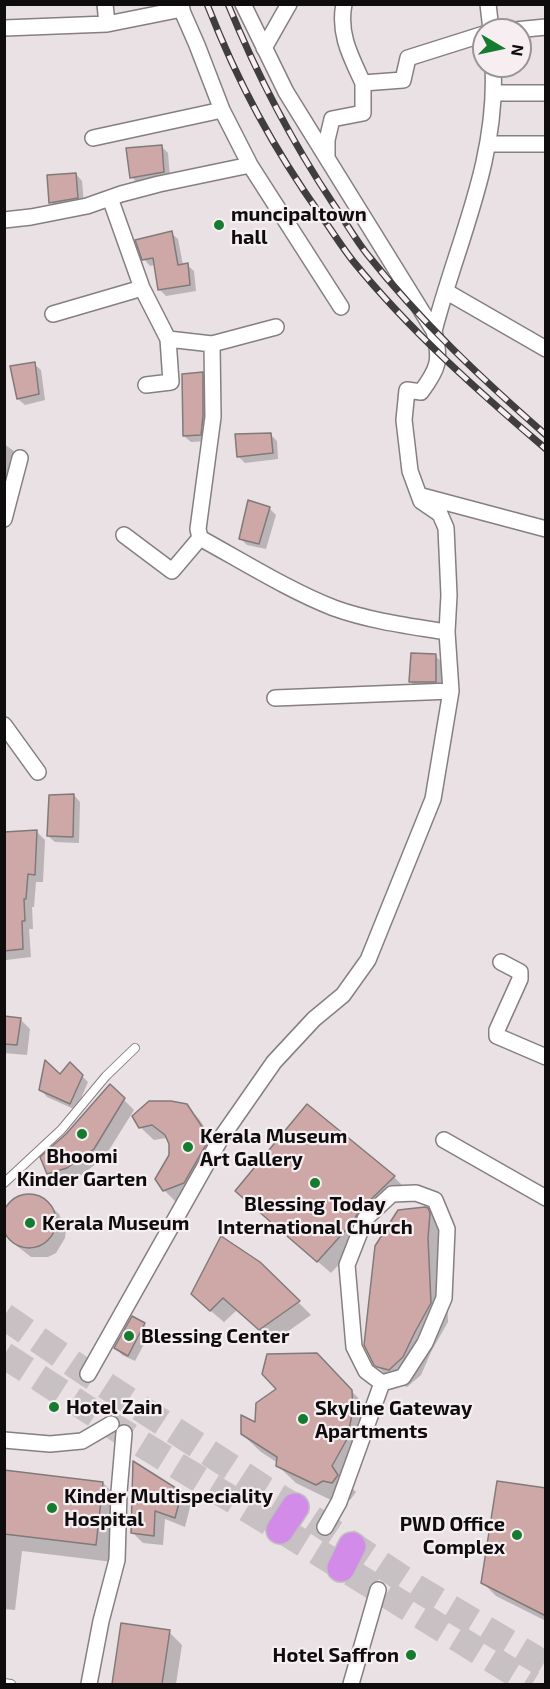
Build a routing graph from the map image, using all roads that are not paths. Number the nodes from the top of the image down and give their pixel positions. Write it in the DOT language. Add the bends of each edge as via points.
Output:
graph roads {
  1 [pos="105,4"];
  2 [pos="243,4"];
  3 [pos="289,4"];
  4 [pos="344,4"];
  5 [pos="181,7"];
  6 [pos="107,24"];
  7 [pos="4,28"];
  8 [pos="472,38"];
  9 [pos="264,48"];
  10 [pos="493,78"];
  11 [pos="363,83"];
  12 [pos="494,93"];
  13 [pos="546,93"];
  14 [pos="222,110"];
  15 [pos="93,138"];
  16 [pos="489,144"];
  17 [pos="546,144"];
  18 [pos="328,160"];
  19 [pos="250,165"];
  20 [pos="110,198"];
  21 [pos="4,220"];
  22 [pos="142,288"];
  23 [pos="447,292"];
  24 [pos="341,307"];
  25 [pos="52,314"];
  26 [pos="276,327"];
  27 [pos="434,331"];
  28 [pos="168,339"];
  29 [pos="212,344"];
  30 [pos="546,349"];
  31 [pos="146,385"];
  32 [pos="20,458"];
  33 [pos="419,496"];
  34 [pos="4,519"];
  35 [pos="546,529"];
  36 [pos="124,535"];
  37 [pos="200,538"];
  38 [pos="447,632"];
  39 [pos="451,692"];
  40 [pos="275,698"];
  41 [pos="4,725"];
  42 [pos="38,772"];
  43 [pos="501,962"];
  44 [pos="135,1048"];
  45 [pos="546,1057"];
  46 [pos="444,1140"];
  47 [pos="4,1183"];
  48 [pos="546,1198"];
  49 [pos="88,1374"];
  50 [pos="382,1383"];
  51 [pos="111,1424"];
  52 [pos="124,1433"];
  53 [pos="4,1440"];
  54 [pos="295,1507"];
  55 [pos="325,1527"];
  56 [pos="280,1530"];
  57 [pos="378,1590"];
  58 [pos="4,1683"];
  59 [pos="10,1684"];
  60 [pos="89,1684"];
  61 [pos="351,1684"];
  1 -- 6 [label="street"];
  2 -- 9 [label="street"];
  3 -- 9 [label="street"];
  4 -- 11 [label="street" via="341,19 345,44"];
  5 -- 6 [label="street"];
  5 -- 14 [label="street"];
  6 -- 7 [label="street"];
  8 -- 11 [label="street" via="408,58 403,80"];
  9 -- 18 [label="street"];
  10 -- 12 [label="street"];
  11 -- 18 [label="street" via="363,113 332,119"];
  12 -- 13 [label="street"];
  12 -- 16 [label="street"];
  14 -- 15 [label="street"];
  14 -- 19 [label="street"];
  16 -- 17 [label="street"];
  16 -- 23 [label="street"];
  18 -- 27 [label="street"];
  19 -- 20 [label="street"];
  19 -- 24 [label="street"];
  20 -- 21 [label="street" via="87,206"];
  20 -- 22 [label="street"];
  22 -- 25 [label="street"];
  22 -- 28 [label="street"];
  23 -- 27 [label="street"];
  23 -- 30 [label="street"];
  26 -- 29 [label="street"];
  27 -- 33 [label="street" via="440,354 421,392 407,390 404,420 410,471"];
  28 -- 29 [label="street"];
  28 -- 31 [label="street" via="171,382"];
  29 -- 37 [label="street" via="213,417"];
  32 -- 34 [label="street"];
  33 -- 35 [label="street"];
  33 -- 38 [label="street" via="440,514 446,528"];
  36 -- 37 [label="street" via="171,571"];
  37 -- 38 [label="street" via="334,608 391,624"];
  38 -- 39 [label="street"];
  39 -- 40 [label="street"];
  39 -- 49 [label="street" via="433,799 368,960 344,995 314,1018 274,1062 221,1138"];
  41 -- 42 [label="street"];
  43 -- 45 [label="street" via="520,972 520,980 497,1036"];
  44 -- 47 [label="lane" via="61,1130"];
  46 -- 48 [label="street"];
  50 -- 50 [label="street" via="403,1377 425,1343 444,1298 447,1229 435,1200 416,1193 392,1194 365,1219 347,1265 354,1347 366,1371"];
  50 -- 55 [label="street" via="339,1502"];
  51 -- 53 [label="street" via="81,1441 50,1444"];
  52 -- 60 [label="street" via="117,1560"];
  54 -- 56 [label="highway"];
  57 -- 61 [label="street"];
  58 -- 59 [label="lane"];
}
